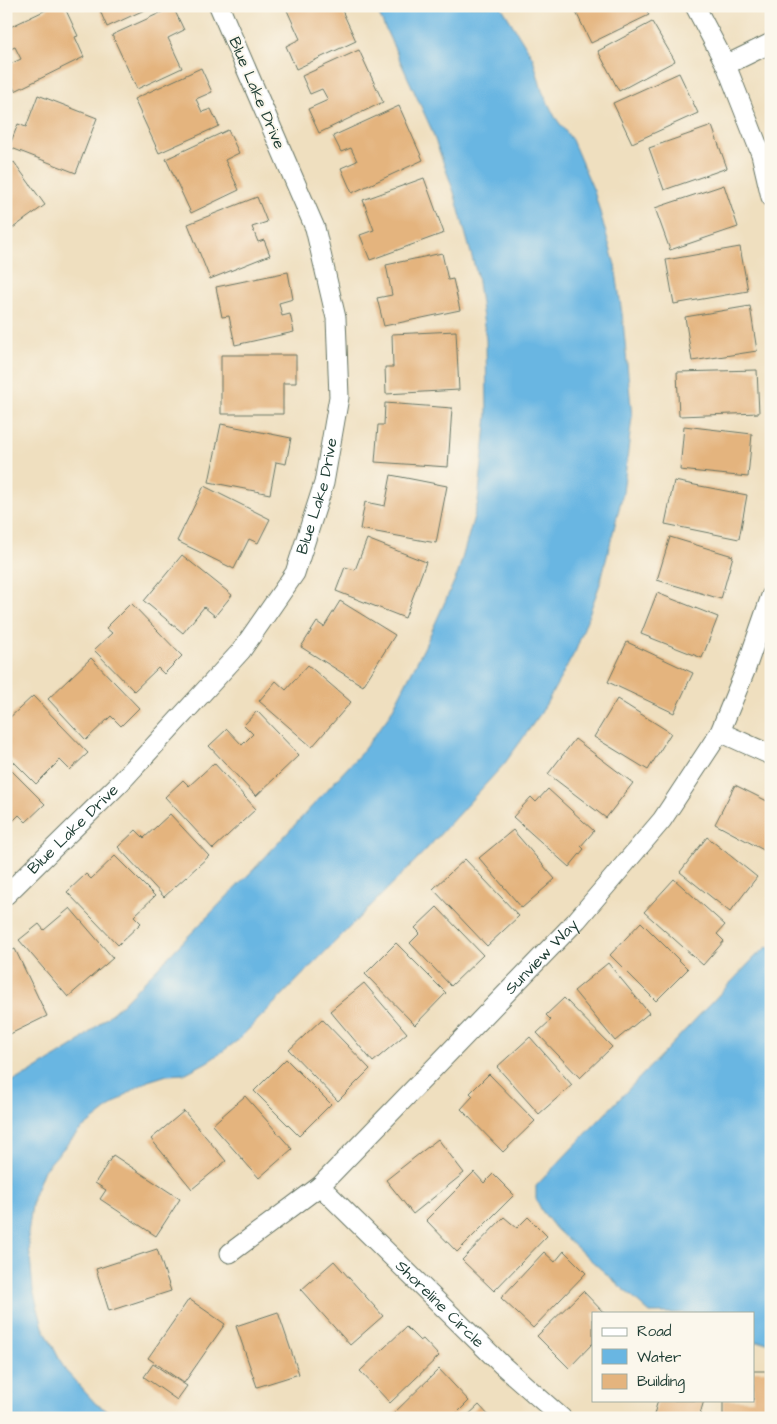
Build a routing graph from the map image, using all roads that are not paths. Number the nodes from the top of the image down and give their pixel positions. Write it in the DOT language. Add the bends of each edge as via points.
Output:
graph roads {
  1 [pos="219,6"];
  2 [pos="696,6"];
  3 [pos="771,43"];
  4 [pos="726,65"];
  5 [pos="771,196"];
  6 [pos="771,596"];
  7 [pos="720,732"];
  8 [pos="771,755"];
  9 [pos="6,895"];
  10 [pos="320,1186"];
  11 [pos="230,1253"];
  12 [pos="562,1418"];
  1 -- 9 [label="street, Blue Lake Drive" via="315,228 336,318 339,397 324,483 295,573 241,651 120,783"];
  2 -- 4 [label="street"];
  3 -- 4 [label="street"];
  4 -- 5 [label="street" via="761,154"];
  6 -- 7 [label="street, Sunview Way"];
  7 -- 8 [label="street"];
  7 -- 10 [label="street, Sunview Way" via="662,820 576,920"];
  10 -- 11 [label="street, Sunview Way"];
  10 -- 12 [label="street, Shoreline Circle" via="502,1365"];
}
